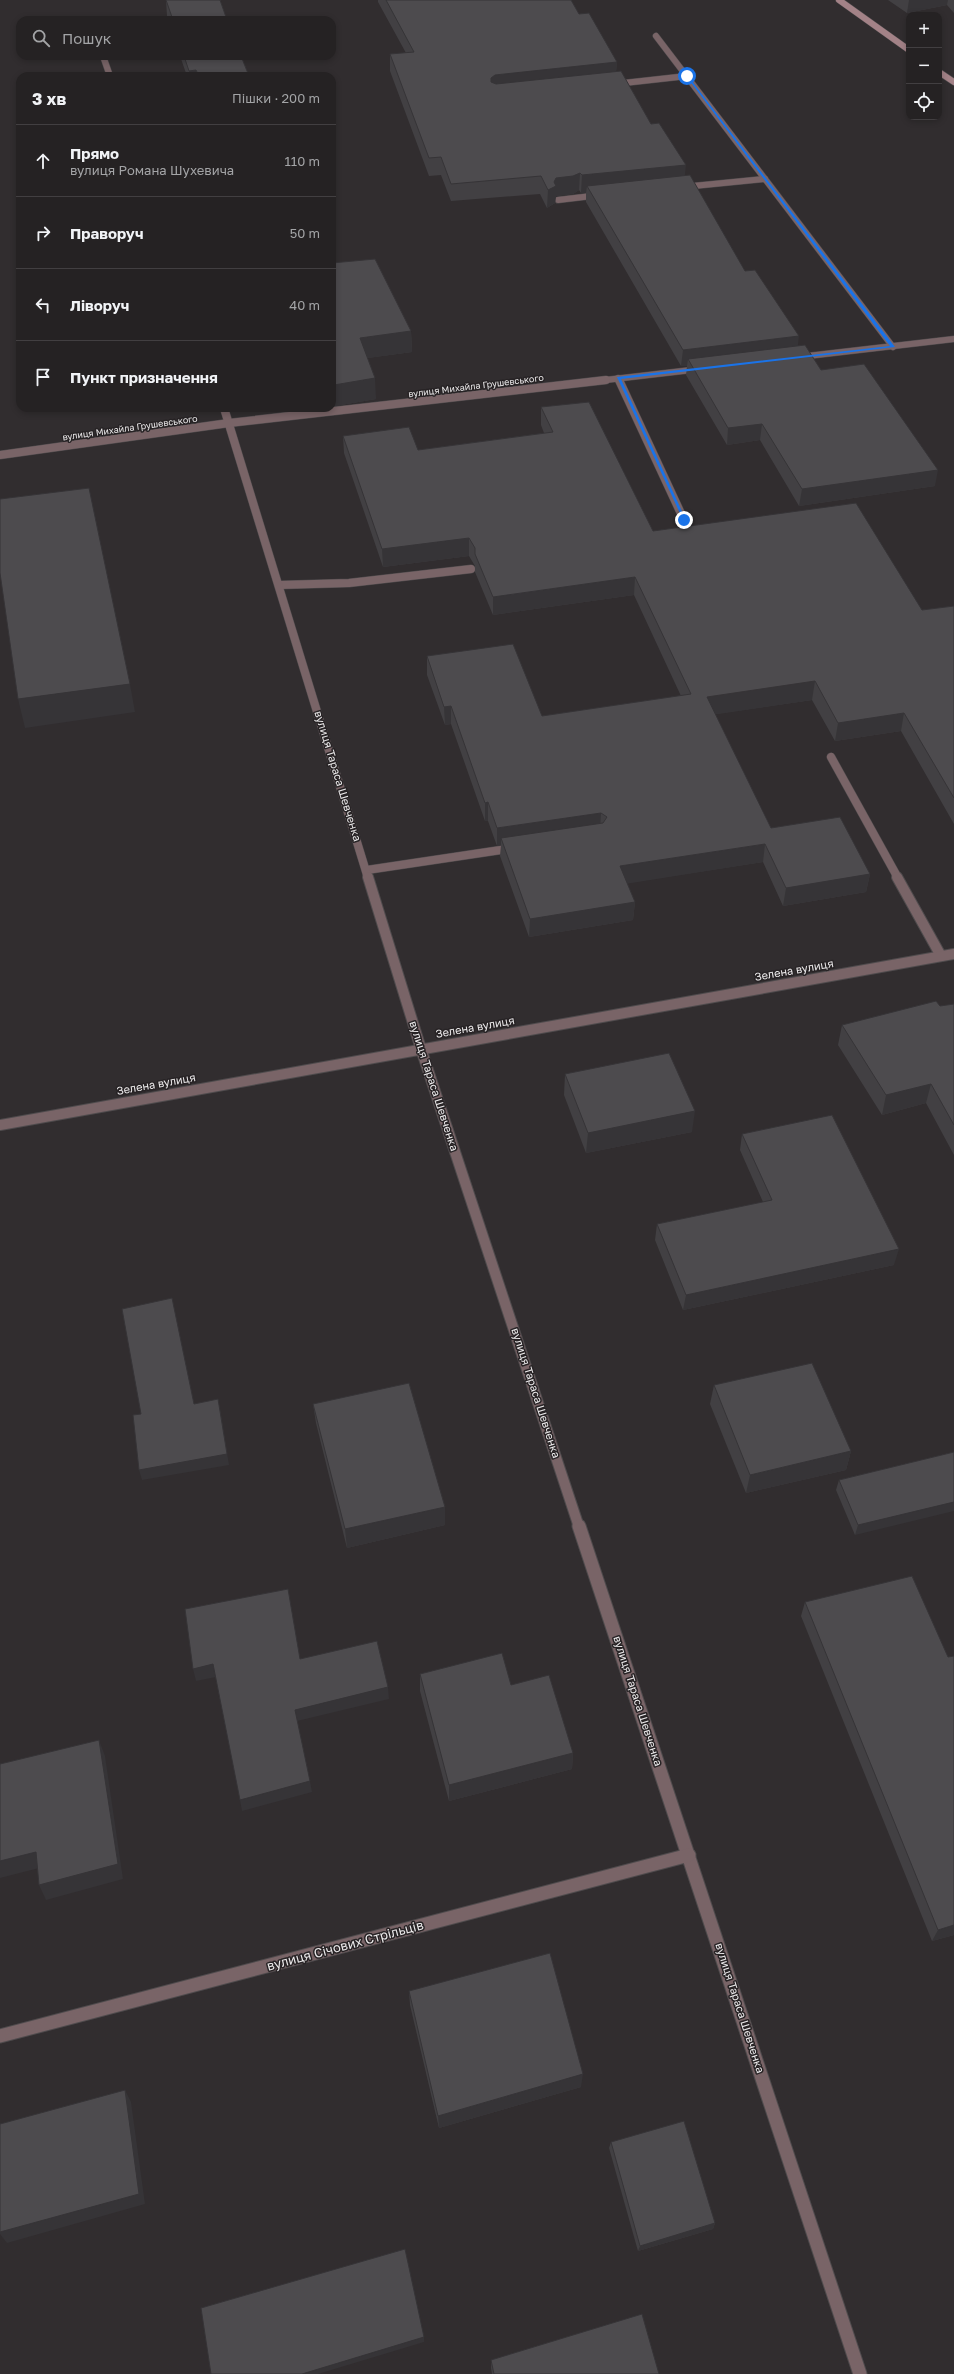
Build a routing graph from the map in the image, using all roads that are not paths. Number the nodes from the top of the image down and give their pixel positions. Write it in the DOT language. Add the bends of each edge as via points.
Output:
graph roads {
  1 [pos="839,0"];
  2 [pos="656,36"];
  3 [pos="906,48"];
  4 [pos="104,60"];
  5 [pos="109,72"];
  6 [pos="942,74"];
  7 [pos="687,76"];
  8 [pos="954,82"];
  9 [pos="610,85"];
  10 [pos="765,178"];
  11 [pos="677,187"];
  12 [pos="606,195"];
  13 [pos="558,200"];
  14 [pos="954,339"];
  15 [pos="893,347"];
  16 [pos="791,358"];
  17 [pos="704,368"];
  18 [pos="618,378"];
  19 [pos="336,411"];
  20 [pos="225,412"];
  21 [pos="324,412"];
  22 [pos="229,423"];
  23 [pos="0,455"];
  24 [pos="684,520"];
  25 [pos="470,569"];
  26 [pos="279,585"];
  27 [pos="831,757"];
  28 [pos="523,847"];
  29 [pos="367,870"];
  30 [pos="954,954"];
  31 [pos="941,956"];
  32 [pos="421,1049"];
  33 [pos="0,1125"];
  34 [pos="689,1854"];
  35 [pos="0,2036"];
  36 [pos="860,2374"];
  1 -- 3 [label="main road"];
  2 -- 7 [label="street"];
  4 -- 5 [label="street"];
  6 -- 8 [label="main road"];
  7 -- 9 [label="street"];
  7 -- 10 [label="street"];
  10 -- 11 [label="street"];
  10 -- 15 [label="street"];
  12 -- 13 [label="street"];
  14 -- 15 [label="street"];
  15 -- 16 [label="street"];
  17 -- 18 [label="street, вулиця Михайла Грушевського"];
  18 -- 19 [label="street, вулиця Михайла Грушевського"];
  18 -- 24 [label="street"];
  20 -- 22 [label="street, вулиця Тараса Шевченка"];
  21 -- 22 [label="street, вулиця Михайла Грушевського"];
  22 -- 23 [label="street, вулиця Михайла Грушевського"];
  22 -- 26 [label="street, вулиця Тараса Шевченка"];
  25 -- 26 [label="street" via="349,583"];
  26 -- 29 [label="street, вулиця Тараса Шевченка"];
  27 -- 31 [label="street"];
  28 -- 29 [label="street"];
  29 -- 32 [label="street, вулиця Тараса Шевченка"];
  30 -- 31 [label="street, Зелена вулиця"];
  31 -- 32 [label="street, Зелена вулиця"];
  32 -- 33 [label="street, Зелена вулиця"];
  32 -- 34 [label="street, вулиця Тараса Шевченка"];
  34 -- 35 [label="street, вулиця Січових Стрільців"];
  34 -- 36 [label="street, вулиця Тараса Шевченка"];
}
